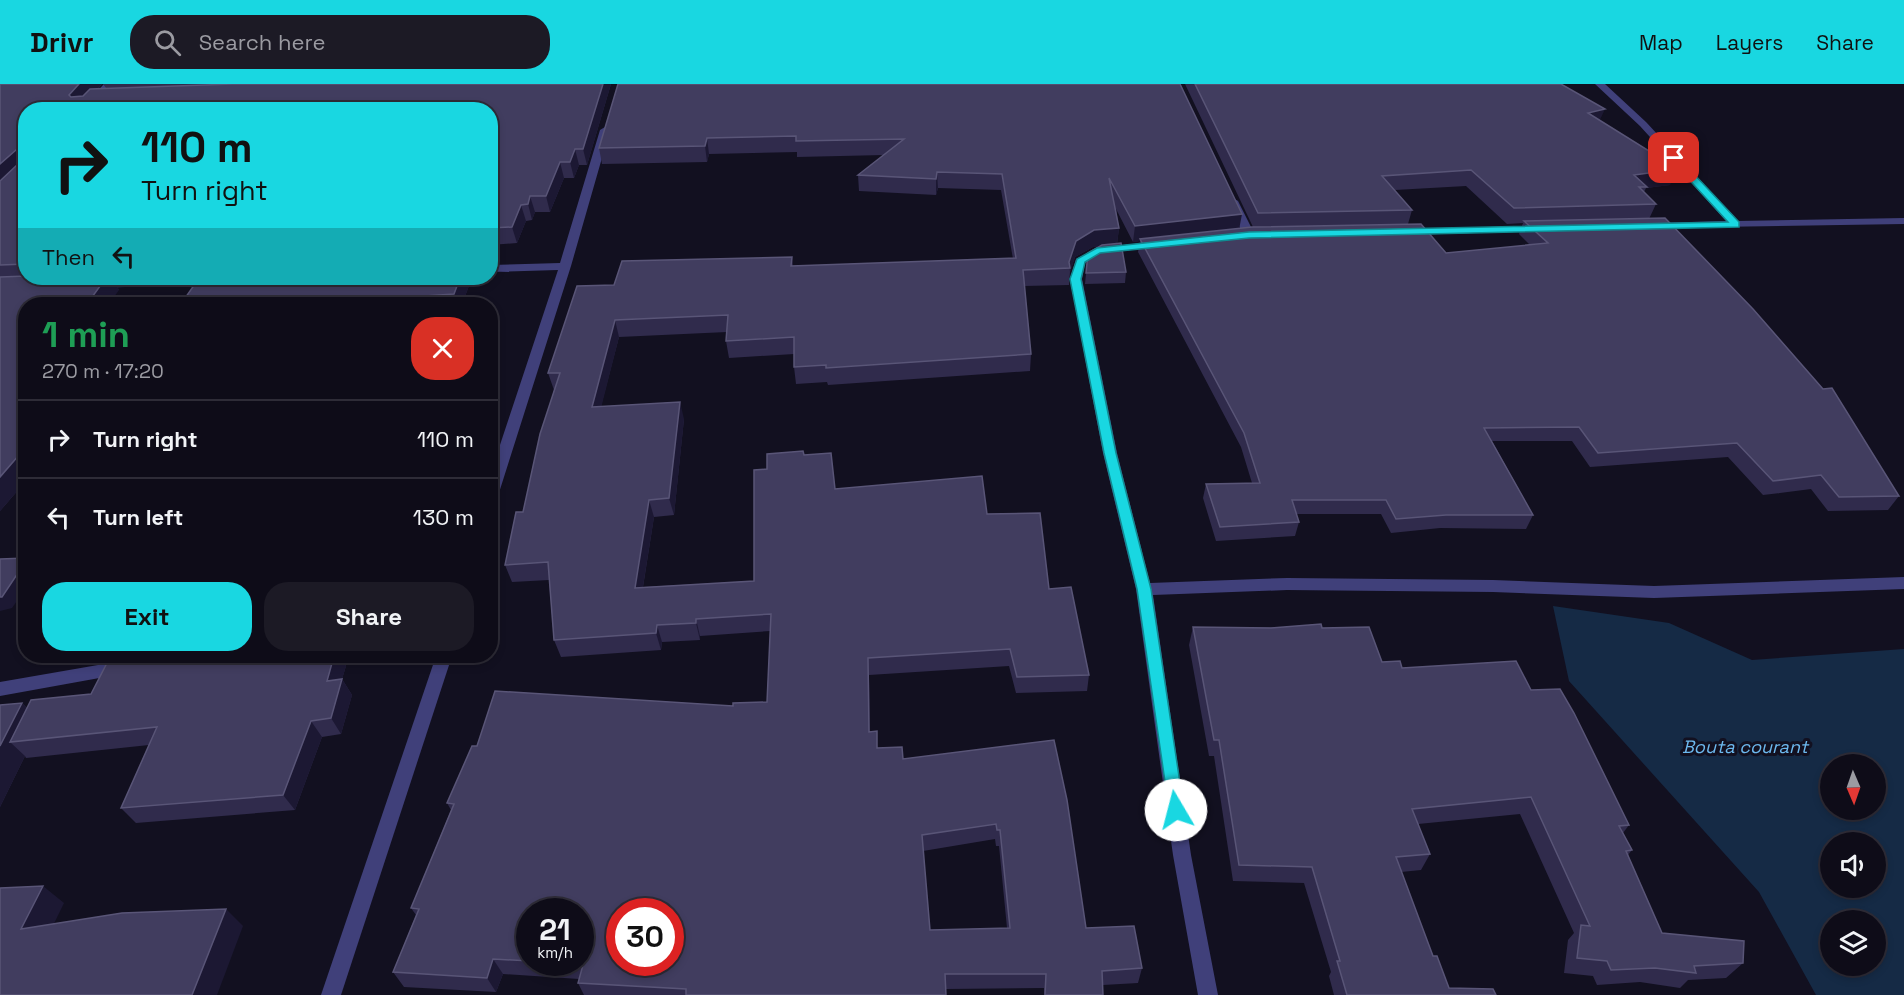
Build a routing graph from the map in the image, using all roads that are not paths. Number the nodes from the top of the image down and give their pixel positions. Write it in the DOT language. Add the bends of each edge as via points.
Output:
graph roads {
  1 [pos="109,84"];
  2 [pos="1600,84"];
  3 [pos="106,98"];
  4 [pos="94,99"];
  5 [pos="91,102"];
  6 [pos="609,116"];
  7 [pos="1228,192"];
  8 [pos="1904,221"];
  9 [pos="1736,225"];
  10 [pos="1641,226"];
  11 [pos="1558,228"];
  12 [pos="1392,232"];
  13 [pos="1249,235"];
  14 [pos="1167,243"];
  15 [pos="565,266"];
  16 [pos="498,268"];
  17 [pos="498,475"];
  18 [pos="1904,584"];
  19 [pos="1144,589"];
  20 [pos="442,663"];
  21 [pos="132,666"];
  22 [pos="0,689"];
  23 [pos="331,995"];
  24 [pos="1208,995"];
  1 -- 4 [label="street"];
  2 -- 9 [label="street" via="1643,124"];
  3 -- 4 [label="street"];
  4 -- 5 [label="street"];
  6 -- 15 [label="street"];
  7 -- 13 [label="street"];
  8 -- 9 [label="street"];
  9 -- 10 [label="street"];
  11 -- 12 [label="street"];
  14 -- 19 [label="street" via="1097,251 1080,261 1076,279 1110,453"];
  15 -- 16 [label="street"];
  15 -- 17 [label="street"];
  18 -- 19 [label="street" via="1654,592 1287,584"];
  19 -- 24 [label="street" via="1182,855"];
  20 -- 23 [label="street"];
  21 -- 22 [label="street"];
}
